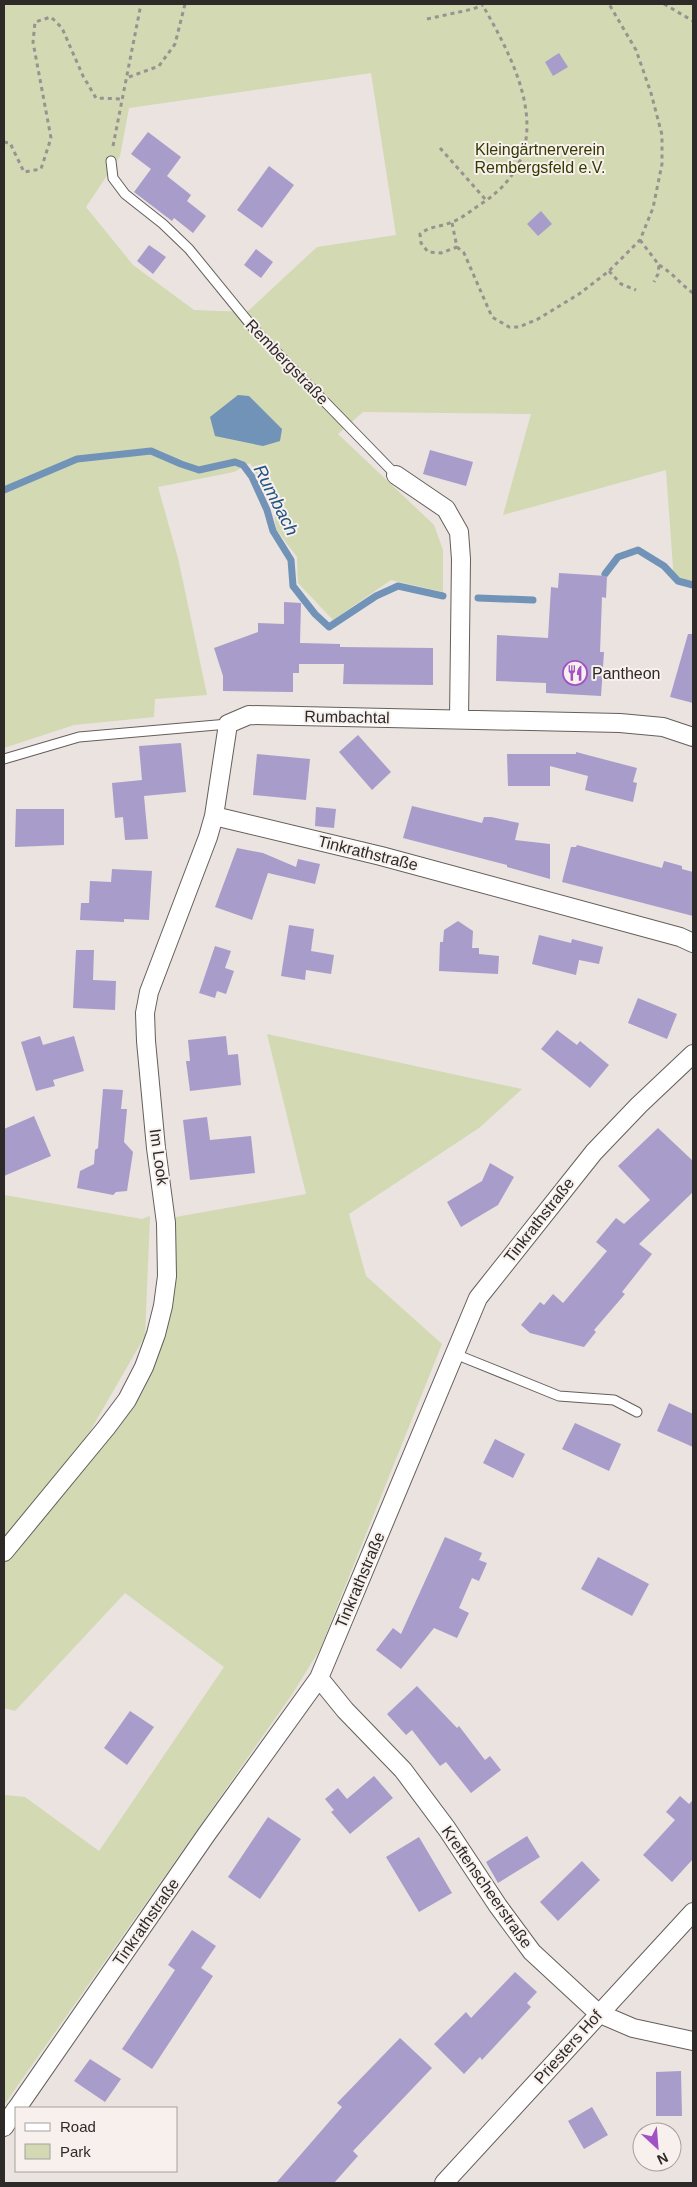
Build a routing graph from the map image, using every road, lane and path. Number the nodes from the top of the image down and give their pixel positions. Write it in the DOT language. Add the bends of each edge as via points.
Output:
graph roads {
  1 [pos="141,4"];
  2 [pos="186,4"];
  3 [pos="482,4"];
  4 [pos="609,4"];
  5 [pos="664,4"];
  6 [pos="427,20"];
  7 [pos="693,21"];
  8 [pos="128,77"];
  9 [pos="122,100"];
  10 [pos="4,142"];
  11 [pos="440,148"];
  12 [pos="110,161"];
  13 [pos="486,200"];
  14 [pos="452,222"];
  15 [pos="640,240"];
  16 [pos="458,247"];
  17 [pos="659,265"];
  18 [pos="609,271"];
  19 [pos="654,282"];
  20 [pos="636,290"];
  21 [pos="693,293"];
  22 [pos="396,475"];
  23 [pos="459,719"];
  24 [pos="228,724"];
  25 [pos="693,737"];
  26 [pos="4,759"];
  27 [pos="214,816"];
  28 [pos="693,943"];
  29 [pos="693,1054"];
  30 [pos="455,1354"];
  31 [pos="637,1412"];
  32 [pos="4,1552"];
  33 [pos="319,1678"];
  34 [pos="693,1912"];
  35 [pos="598,2013"];
  36 [pos="693,2040"];
  37 [pos="17,2107"];
  38 [pos="15,2110"];
  39 [pos="4,2127"];
  40 [pos="444,2183"];
  1 -- 8 [label="path"];
  2 -- 8 [label="path" via="175,44 159,66"];
  3 -- 6 [label="path"];
  3 -- 13 [label="path" via="510,54 527,110 519,163 509,182"];
  4 -- 15 [label="path" via="636,50 652,93 662,135 659,182"];
  5 -- 7 [label="path"];
  8 -- 9 [label="path"];
  9 -- 10 [label="path" via="96,98 62,28 51,17 35,22 33,42 51,138 41,168 24,172 10,143"];
  9 -- 12 [label="path"];
  11 -- 13 [label="path"];
  12 -- 22 [label="lane, Rembergstraße" via="113,178 125,194 189,249 255,330"];
  13 -- 14 [label="path"];
  14 -- 16 [label="path"];
  14 -- 16 [label="path" via="428,228 420,234 421,243 428,252"];
  15 -- 17 [label="path"];
  15 -- 18 [label="path"];
  16 -- 18 [label="path" via="464,253 492,317 509,327 538,320"];
  17 -- 19 [label="path"];
  17 -- 21 [label="path" via="673,273"];
  18 -- 20 [label="path" via="621,284"];
  22 -- 23 [label="street, Rembergstraße" via="446,509 459,532"];
  23 -- 24 [label="street, Rumbachtal" via="249,715"];
  23 -- 25 [label="street, Rumbachtal" via="620,723 663,727"];
  24 -- 26 [label="lane, Rumbachtal" via="79,737"];
  24 -- 27 [label="street, Im Look"];
  27 -- 28 [label="street, Tinkrathstraße" via="381,856"];
  27 -- 32 [label="street, Im Look" via="149,992 145,1013 166,1223 166,1276 156,1334 127,1400"];
  29 -- 30 [label="street, Tinkrathstraße" via="594,1152 478,1298"];
  30 -- 31 [label="lane" via="559,1396 614,1400"];
  30 -- 33 [label="street, Tinkrathstraße"];
  33 -- 35 [label="street, Kreftenscheerstraße" via="345,1710 404,1770 532,1952"];
  33 -- 37 [label="street, Tinkrathstraße"];
  34 -- 35 [label="street, Priesters Hof"];
  35 -- 36 [label="street, Kreftenscheerstraße" via="633,2028"];
  35 -- 40 [label="street, Priesters Hof"];
  38 -- 39 [label="street, Tinkrathstraße"];
}
